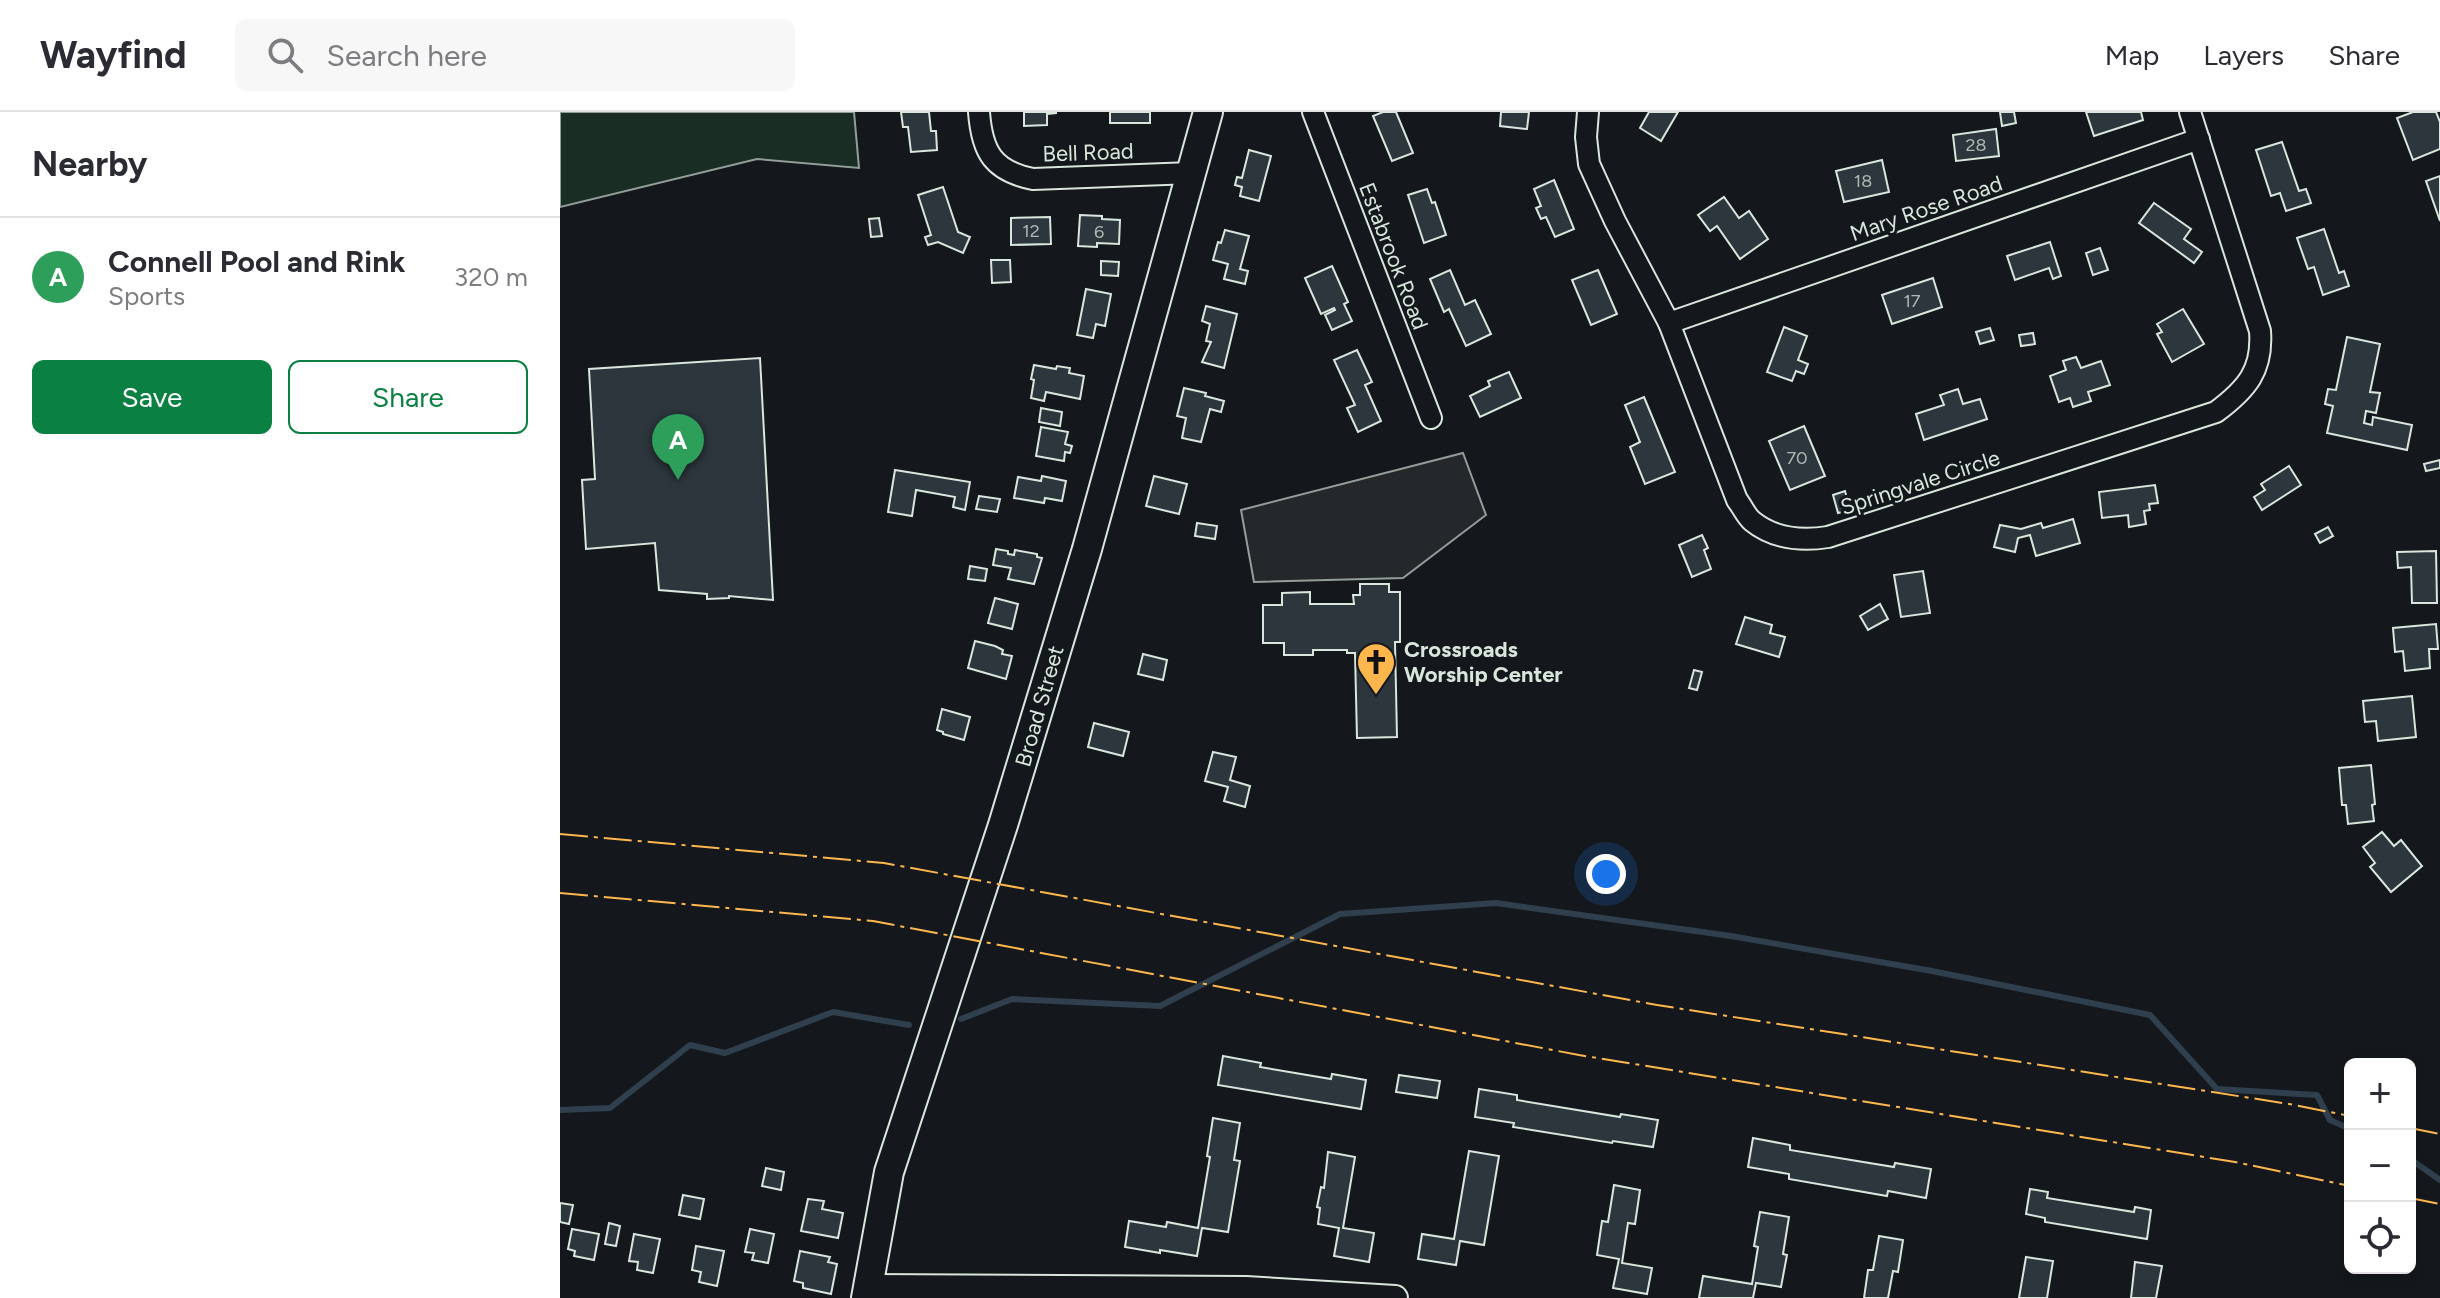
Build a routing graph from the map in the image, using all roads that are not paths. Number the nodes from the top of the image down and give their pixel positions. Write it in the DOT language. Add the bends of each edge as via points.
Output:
graph roads {
  1 [pos="979,112"];
  2 [pos="1208,112"];
  3 [pos="1313,112"];
  4 [pos="1588,112"];
  5 [pos="2190,112"];
  6 [pos="2199,139"];
  7 [pos="1192,173"];
  8 [pos="1669,323"];
  9 [pos="1431,418"];
  10 [pos="867,1293"];
  11 [pos="1395,1298"];
  1 -- 7 [label="street, Bell Road" via="985,148 999,167 1015,175 1033,179"];
  2 -- 7 [label="main road, Broad Street"];
  3 -- 9 [label="street, Estabrook Road"];
  4 -- 8 [label="street, Springvale Circle" via="1589,164"];
  5 -- 6 [label="street, Springvale Circle"];
  6 -- 8 [label="street, Mary Rose Road"];
  6 -- 8 [label="street, Springvale Circle" via="2260,331 2262,352 2252,376 2216,412 1806,541 1769,531 1751,520 1737,500"];
  7 -- 10 [label="main road, Broad Street" via="1087,549 889,1172"];
  10 -- 11 [label="street" via="1246,1289"];
}
